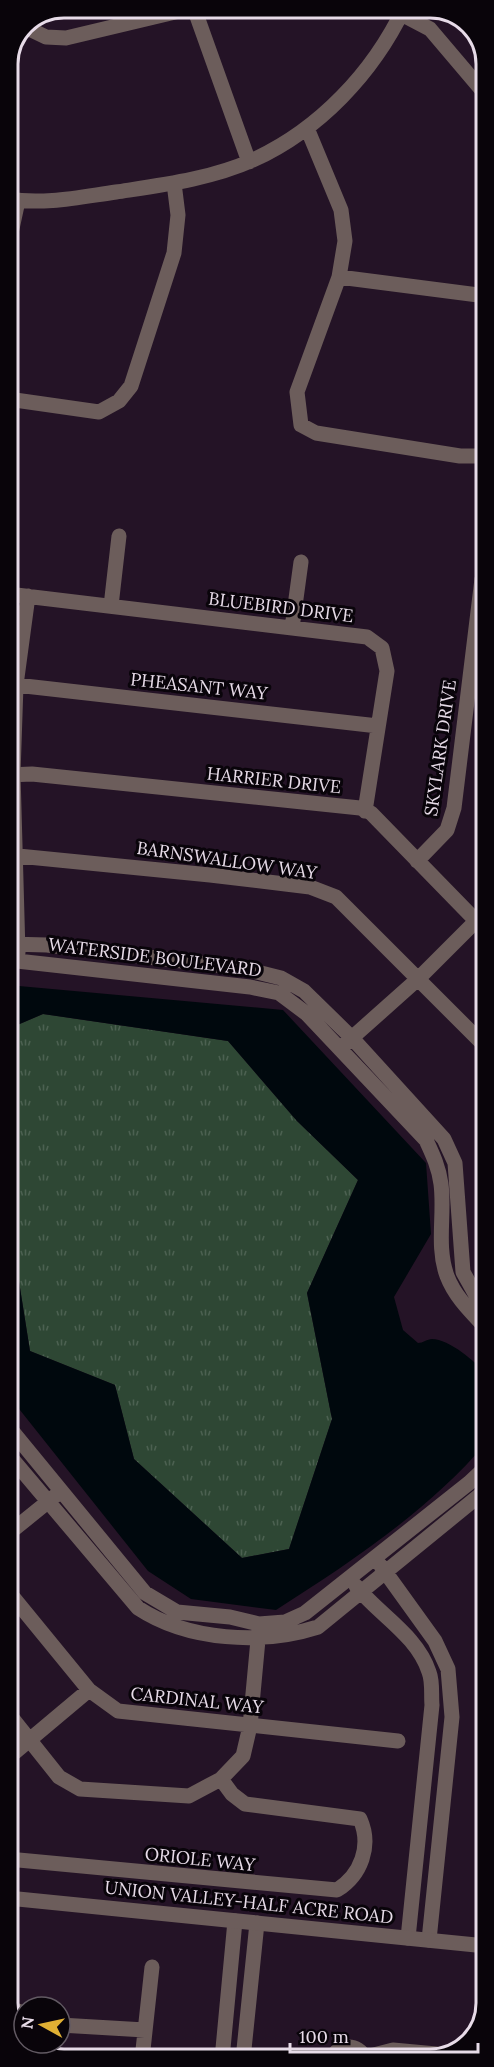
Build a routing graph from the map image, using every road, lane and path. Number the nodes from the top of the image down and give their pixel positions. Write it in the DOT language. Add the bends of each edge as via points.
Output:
graph roads {
  1 [pos="151,18"];
  2 [pos="197,18"];
  3 [pos="396,18"];
  4 [pos="411,18"];
  5 [pos="32,30"];
  6 [pos="476,83"];
  7 [pos="307,128"];
  8 [pos="249,162"];
  9 [pos="174,183"];
  10 [pos="18,200"];
  11 [pos="339,277"];
  12 [pos="476,295"];
  13 [pos="18,400"];
  14 [pos="476,456"];
  15 [pos="118,536"];
  16 [pos="301,562"];
  17 [pos="18,595"];
  18 [pos="28,596"];
  19 [pos="111,606"];
  20 [pos="292,628"];
  21 [pos="18,670"];
  22 [pos="476,684"];
  23 [pos="18,685"];
  24 [pos="378,726"];
  25 [pos="18,775"];
  26 [pos="365,811"];
  27 [pos="18,856"];
  28 [pos="417,861"];
  29 [pos="476,915"];
  30 [pos="476,927"];
  31 [pos="18,945"];
  32 [pos="18,960"];
  33 [pos="418,978"];
  34 [pos="476,1037"];
  35 [pos="352,1038"];
  36 [pos="338,1050"];
  37 [pos="476,1295"];
  38 [pos="476,1318"];
  39 [pos="18,1438"];
  40 [pos="18,1466"];
  41 [pos="476,1475"];
  42 [pos="62,1490"];
  43 [pos="476,1498"];
  44 [pos="48,1502"];
  45 [pos="18,1526"];
  46 [pos="375,1559"];
  47 [pos="387,1572"];
  48 [pos="350,1579"];
  49 [pos="361,1593"];
  50 [pos="18,1603"];
  51 [pos="258,1631"];
  52 [pos="89,1690"];
  53 [pos="18,1726"];
  54 [pos="250,1726"];
  55 [pos="30,1741"];
  56 [pos="398,1741"];
  57 [pos="18,1750"];
  58 [pos="221,1779"];
  59 [pos="18,1860"];
  60 [pos="18,1899"];
  61 [pos="235,1921"];
  62 [pos="256,1923"];
  63 [pos="408,1938"];
  64 [pos="429,1940"];
  65 [pos="476,1945"];
  66 [pos="152,1967"];
  67 [pos="226,2019"];
  68 [pos="247,2019"];
  69 [pos="72,2026"];
  70 [pos="145,2030"];
  71 [pos="143,2049"];
  72 [pos="223,2049"];
  73 [pos="244,2049"];
  74 [pos="341,2049"];
  75 [pos="358,2049"];
  1 -- 5 [label="street" via="66,38 45,37"];
  2 -- 8 [label="street"];
  3 -- 7 [label="street" via="394,29 353,87"];
  4 -- 6 [label="street" via="442,41"];
  7 -- 8 [label="street"];
  7 -- 11 [label="street" via="341,210 345,241"];
  8 -- 9 [label="street"];
  9 -- 10 [label="street" via="53,201"];
  9 -- 13 [label="street" via="178,215 174,253 131,386 119,400 99,412"];
  11 -- 12 [label="street"];
  11 -- 14 [label="street" via="297,392 301,425 315,433"];
  15 -- 19 [label="street"];
  16 -- 20 [label="street"];
  17 -- 18 [label="street, BLUEBIRD DRIVE"];
  18 -- 19 [label="street, BLUEBIRD DRIVE"];
  18 -- 21 [label="street"];
  19 -- 20 [label="street, BLUEBIRD DRIVE"];
  20 -- 24 [label="street, BLUEBIRD DRIVE" via="367,637 382,648 387,671"];
  22 -- 28 [label="street, SKYLARK DRIVE" via="447,830"];
  23 -- 24 [label="street, PHEASANT WAY"];
  24 -- 26 [label="street, BLUEBIRD DRIVE"];
  25 -- 26 [label="street, HARRIER DRIVE"];
  26 -- 28 [label="street"];
  27 -- 33 [label="street, BARNSWALLOW WAY" via="310,888 336,897"];
  28 -- 29 [label="street"];
  30 -- 33 [label="street"];
  31 -- 35 [label="street, WATERSIDE BOULEVARD" via="241,968 281,978 304,991"];
  32 -- 36 [label="street, WATERSIDE BOULEVARD" via="279,993 307,1014"];
  33 -- 34 [label="street, BARNSWALLOW WAY"];
  33 -- 35 [label="street"];
  35 -- 36 [label="street"];
  35 -- 37 [label="street, WATERSIDE BOULEVARD" via="444,1139 455,1163 463,1272"];
  36 -- 38 [label="street, WATERSIDE BOULEVARD" via="426,1140 437,1161 442,1185 441,1242 447,1275 460,1301"];
  39 -- 42 [label="street"];
  40 -- 44 [label="street"];
  41 -- 46 [label="street"];
  42 -- 44 [label="street"];
  42 -- 51 [label="street" via="145,1593 177,1612 230,1617"];
  43 -- 47 [label="street"];
  44 -- 45 [label="street"];
  44 -- 51 [label="street" via="138,1608 158,1621 180,1630"];
  46 -- 47 [label="street"];
  46 -- 48 [label="street"];
  47 -- 49 [label="street"];
  47 -- 64 [label="street" via="435,1641 448,1669 452,1717"];
  48 -- 49 [label="street"];
  48 -- 51 [label="street" via="305,1613"];
  49 -- 51 [label="street" via="318,1627 291,1636"];
  49 -- 63 [label="street" via="396,1624 430,1673 432,1705"];
  50 -- 52 [label="street, CARDINAL WAY"];
  51 -- 54 [label="street"];
  52 -- 54 [label="street, CARDINAL WAY" via="118,1711"];
  52 -- 55 [label="street"];
  53 -- 55 [label="street"];
  54 -- 56 [label="street, CARDINAL WAY"];
  54 -- 58 [label="street" via="243,1756"];
  55 -- 57 [label="street"];
  55 -- 58 [label="street" via="59,1777 80,1789 189,1796"];
  58 -- 59 [label="street, ORIOLE WAY" via="245,1804 360,1819 364,1850 359,1869 350,1882 337,1890"];
  60 -- 61 [label="street, UNION VALLEY-HALF ACRE ROAD"];
  61 -- 62 [label="street, UNION VALLEY-HALF ACRE ROAD"];
  61 -- 67 [label="street"];
  62 -- 63 [label="street, UNION VALLEY-HALF ACRE ROAD"];
  62 -- 68 [label="street"];
  63 -- 64 [label="street, UNION VALLEY-HALF ACRE ROAD"];
  64 -- 65 [label="street, UNION VALLEY-HALF ACRE ROAD"];
  66 -- 70 [label="street"];
  67 -- 68 [label="street" via="237,2025"];
  67 -- 72 [label="street"];
  68 -- 73 [label="street"];
  69 -- 70 [label="street"];
  70 -- 71 [label="street"];
  74 -- 75 [label="street"];
}
